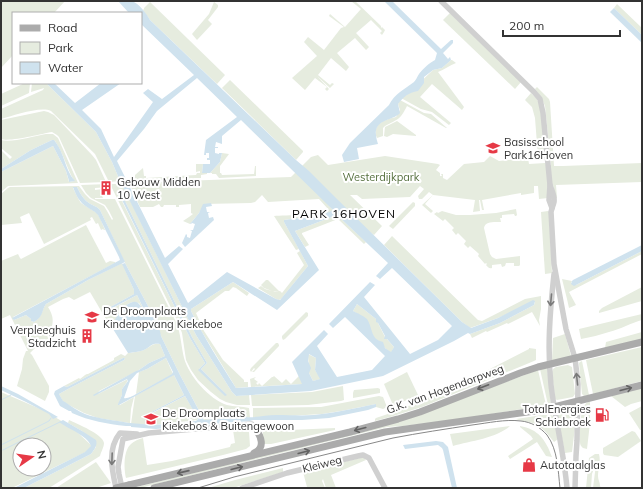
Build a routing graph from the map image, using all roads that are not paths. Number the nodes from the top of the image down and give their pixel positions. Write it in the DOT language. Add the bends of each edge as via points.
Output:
graph roads {
  1 [pos="441,1"];
  2 [pos="554,264"];
  3 [pos="642,342"];
  4 [pos="575,358"];
  5 [pos="550,364"];
  6 [pos="642,385"];
  7 [pos="578,400"];
  8 [pos="555,406"];
  9 [pos="254,426"];
  10 [pos="143,434"];
  11 [pos="239,458"];
  12 [pos="185,481"];
  13 [pos="116,488"];
  14 [pos="122,488"];
  15 [pos="154,488"];
  16 [pos="174,488"];
  17 [pos="242,488"];
  18 [pos="385,488"];
  19 [pos="567,488"];
  20 [pos="574,488"];
  1 -- 2 [label="street" via="540,100 550,185 554,197"];
  2 -- 4 [label="street" via="566,329"];
  2 -- 5 [label="street, one-way" via="549,328"];
  3 -- 4 [label="main road, G.K. van Hogendorpweg"];
  4 -- 5 [label="main road, G.K. van Hogendorpweg"];
  7 -- 4 [label="street, one-way"];
  5 -- 8 [label="street"];
  5 -- 11 [label="main road, G.K. van Hogendorpweg, one-way" via="398,419"];
  7 -- 6 [label="main road, one-way"];
  7 -- 8 [label="main road, G.K. van Hogendorpweg"];
  7 -- 20 [label="street"];
  12 -- 8 [label="main road, G.K. van Hogendorpweg, one-way" via="385,432"];
  8 -- 19 [label="street"];
  9 -- 10 [label="street"];
  9 -- 11 [label="main road" via="259,434 261,449"];
  10 -- 13 [label="street, one-way" via="120,433 115,439 112,460"];
  10 -- 14 [label="street" via="123,439 118,466"];
  11 -- 13 [label="main road, G.K. van Hogendorpweg, one-way, bridge"];
  12 -- 15 [label="main road, G.K. van Hogendorpweg"];
  12 -- 16 [label="main road"];
  17 -- 18 [label="street, Kleiweg" via="287,473 361,455 369,458"];
}
